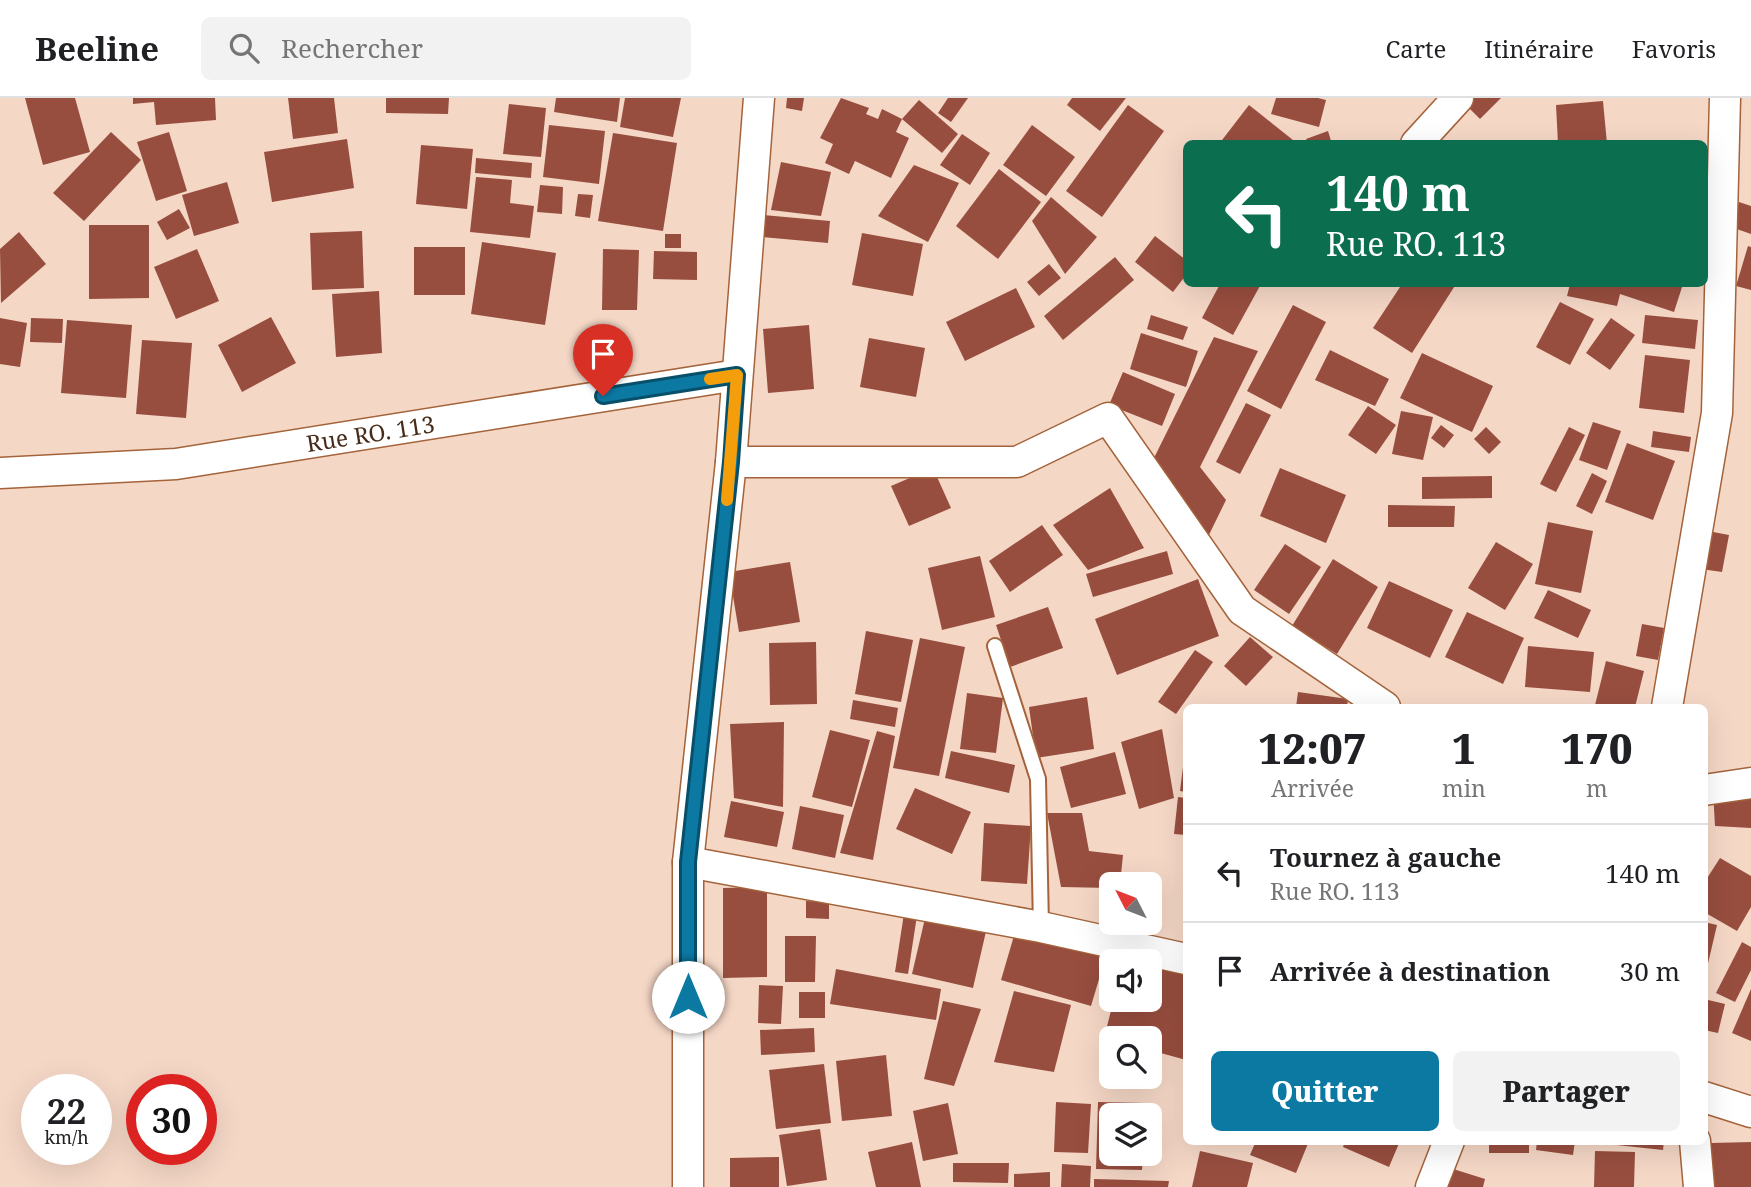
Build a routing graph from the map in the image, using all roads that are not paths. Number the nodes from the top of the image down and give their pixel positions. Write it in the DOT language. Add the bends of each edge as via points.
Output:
graph roads {
  1 [pos="759,98"];
  2 [pos="1458,98"];
  3 [pos="1725,98"];
  4 [pos="1420,140"];
  5 [pos="737,375"];
  6 [pos="731,462"];
  7 [pos="0,473"];
  8 [pos="995,646"];
  9 [pos="1380,704"];
  10 [pos="1668,704"];
  11 [pos="1751,783"];
  12 [pos="1708,789"];
  13 [pos="688,862"];
  14 [pos="1041,927"];
  15 [pos="1183,958"];
  16 [pos="1708,1098"];
  17 [pos="1751,1112"];
  18 [pos="1448,1145"];
  19 [pos="1695,1145"];
  20 [pos="688,1187"];
  21 [pos="1431,1187"];
  22 [pos="1699,1187"];
  1 -- 5 [label="street"];
  2 -- 4 [label="street"];
  3 -- 10 [label="street" via="1717,413"];
  5 -- 6 [label="street"];
  5 -- 7 [label="street, Rue RO. 113" via="176,464"];
  6 -- 9 [label="street" via="1017,462 1108,418 1242,610"];
  6 -- 13 [label="street"];
  8 -- 14 [label="lane" via="1038,779"];
  11 -- 12 [label="street"];
  13 -- 14 [label="street"];
  13 -- 20 [label="street"];
  14 -- 15 [label="street"];
  16 -- 17 [label="street"];
  18 -- 21 [label="street"];
  19 -- 22 [label="street"];
}
